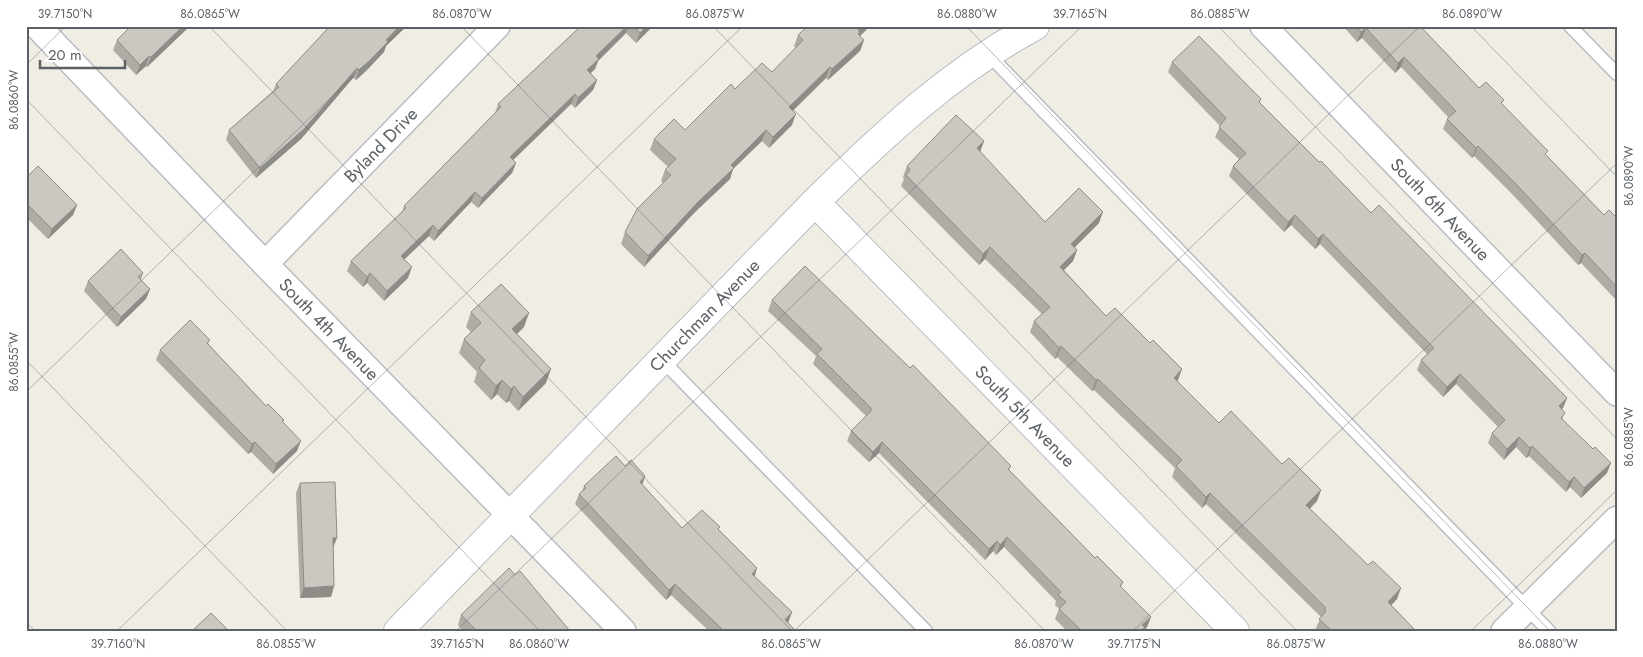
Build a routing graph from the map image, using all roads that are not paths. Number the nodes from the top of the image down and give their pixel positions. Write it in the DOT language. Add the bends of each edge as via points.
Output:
graph roads {
  1 [pos="496,26"];
  2 [pos="1035,26"];
  3 [pos="1263,26"];
  4 [pos="1570,26"];
  5 [pos="40,27"];
  6 [pos="988,54"];
  7 [pos="1617,74"];
  8 [pos="815,202"];
  9 [pos="265,264"];
  10 [pos="662,360"];
  11 [pos="1617,393"];
  12 [pos="511,515"];
  13 [pos="1617,519"];
  14 [pos="1527,608"];
  15 [pos="398,631"];
  16 [pos="623,631"];
  17 [pos="926,631"];
  18 [pos="1235,631"];
  19 [pos="1504,631"];
  20 [pos="1549,631"];
  1 -- 9 [label="street, Byland Drive"];
  2 -- 6 [label="street, Churchman Avenue"];
  3 -- 11 [label="street, South 6th Avenue"];
  4 -- 7 [label="lane"];
  5 -- 9 [label="street, South 4th Avenue"];
  6 -- 8 [label="street, Churchman Avenue" via="908,113"];
  6 -- 14 [label="lane"];
  8 -- 10 [label="street, Churchman Avenue"];
  8 -- 18 [label="street, South 5th Avenue"];
  9 -- 12 [label="street, South 4th Avenue"];
  10 -- 12 [label="street, Churchman Avenue"];
  10 -- 17 [label="lane"];
  12 -- 15 [label="street, Churchman Avenue"];
  12 -- 16 [label="street, South 4th Avenue"];
  13 -- 14 [label="street"];
  14 -- 19 [label="street"];
  14 -- 20 [label="lane"];
}
